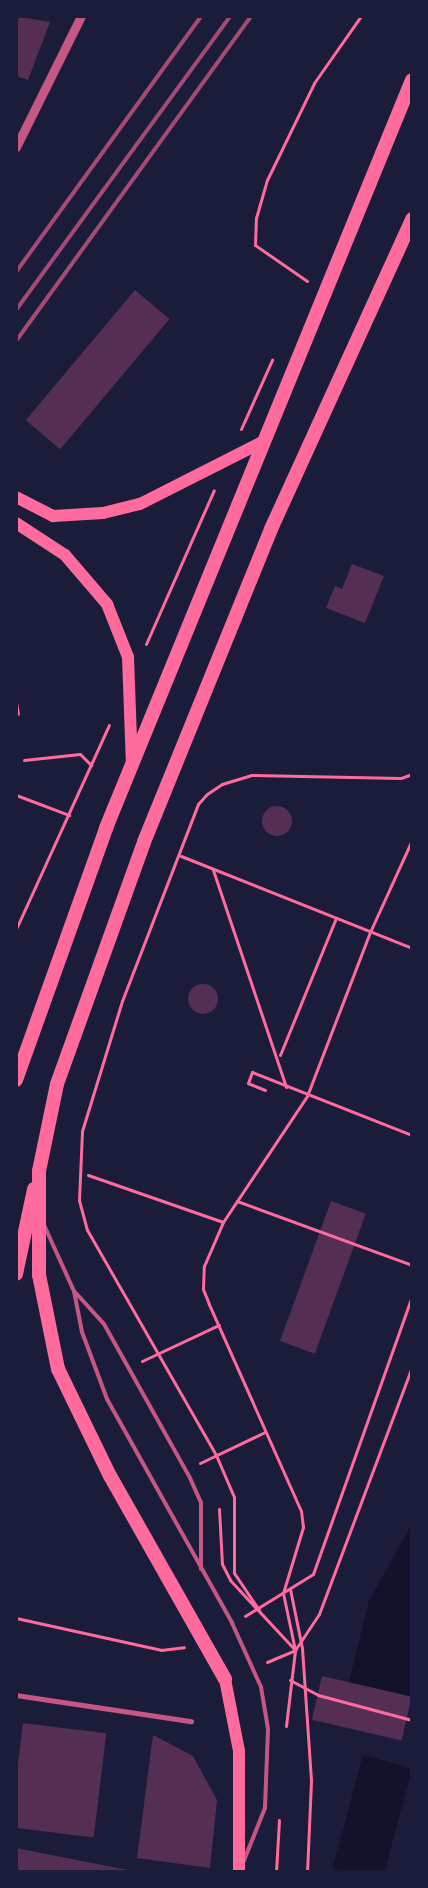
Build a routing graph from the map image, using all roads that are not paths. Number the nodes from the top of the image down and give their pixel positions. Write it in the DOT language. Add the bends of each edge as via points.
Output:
graph roads {
  1 [pos="81,16"];
  2 [pos="412,80"];
  3 [pos="16,147"];
  4 [pos="412,219"];
  5 [pos="260,443"];
  6 [pos="16,497"];
  7 [pos="16,523"];
  8 [pos="132,770"];
  9 [pos="16,1080"];
  10 [pos="39,1172"];
  11 [pos="40,1216"];
  12 [pos="16,1274"];
  13 [pos="74,1291"];
  14 [pos="201,1569"];
  15 [pos="225,1680"];
  16 [pos="16,1695"];
  17 [pos="191,1721"];
  18 [pos="239,1872"];
  1 -- 3 [label="street"];
  2 -- 5 [label="highway"];
  4 -- 10 [label="highway" via="271,528 144,842 57,1084"];
  5 -- 6 [label="main road" via="140,504 103,513 53,516"];
  5 -- 8 [label="highway"];
  7 -- 8 [label="main road" via="65,556 106,604 128,656"];
  8 -- 9 [label="highway" via="106,828"];
  10 -- 11 [label="highway"];
  10 -- 12 [label="highway"];
  11 -- 13 [label="lane"];
  11 -- 15 [label="highway" via="38,1275 58,1369 110,1476"];
  13 -- 14 [label="lane" via="82,1332 107,1399"];
  13 -- 14 [label="lane" via="104,1324 190,1478 201,1503"];
  14 -- 18 [label="lane" via="255,1668 268,1729 265,1808"];
  15 -- 18 [label="main road" via="239,1751"];
  16 -- 17 [label="street"];
}
